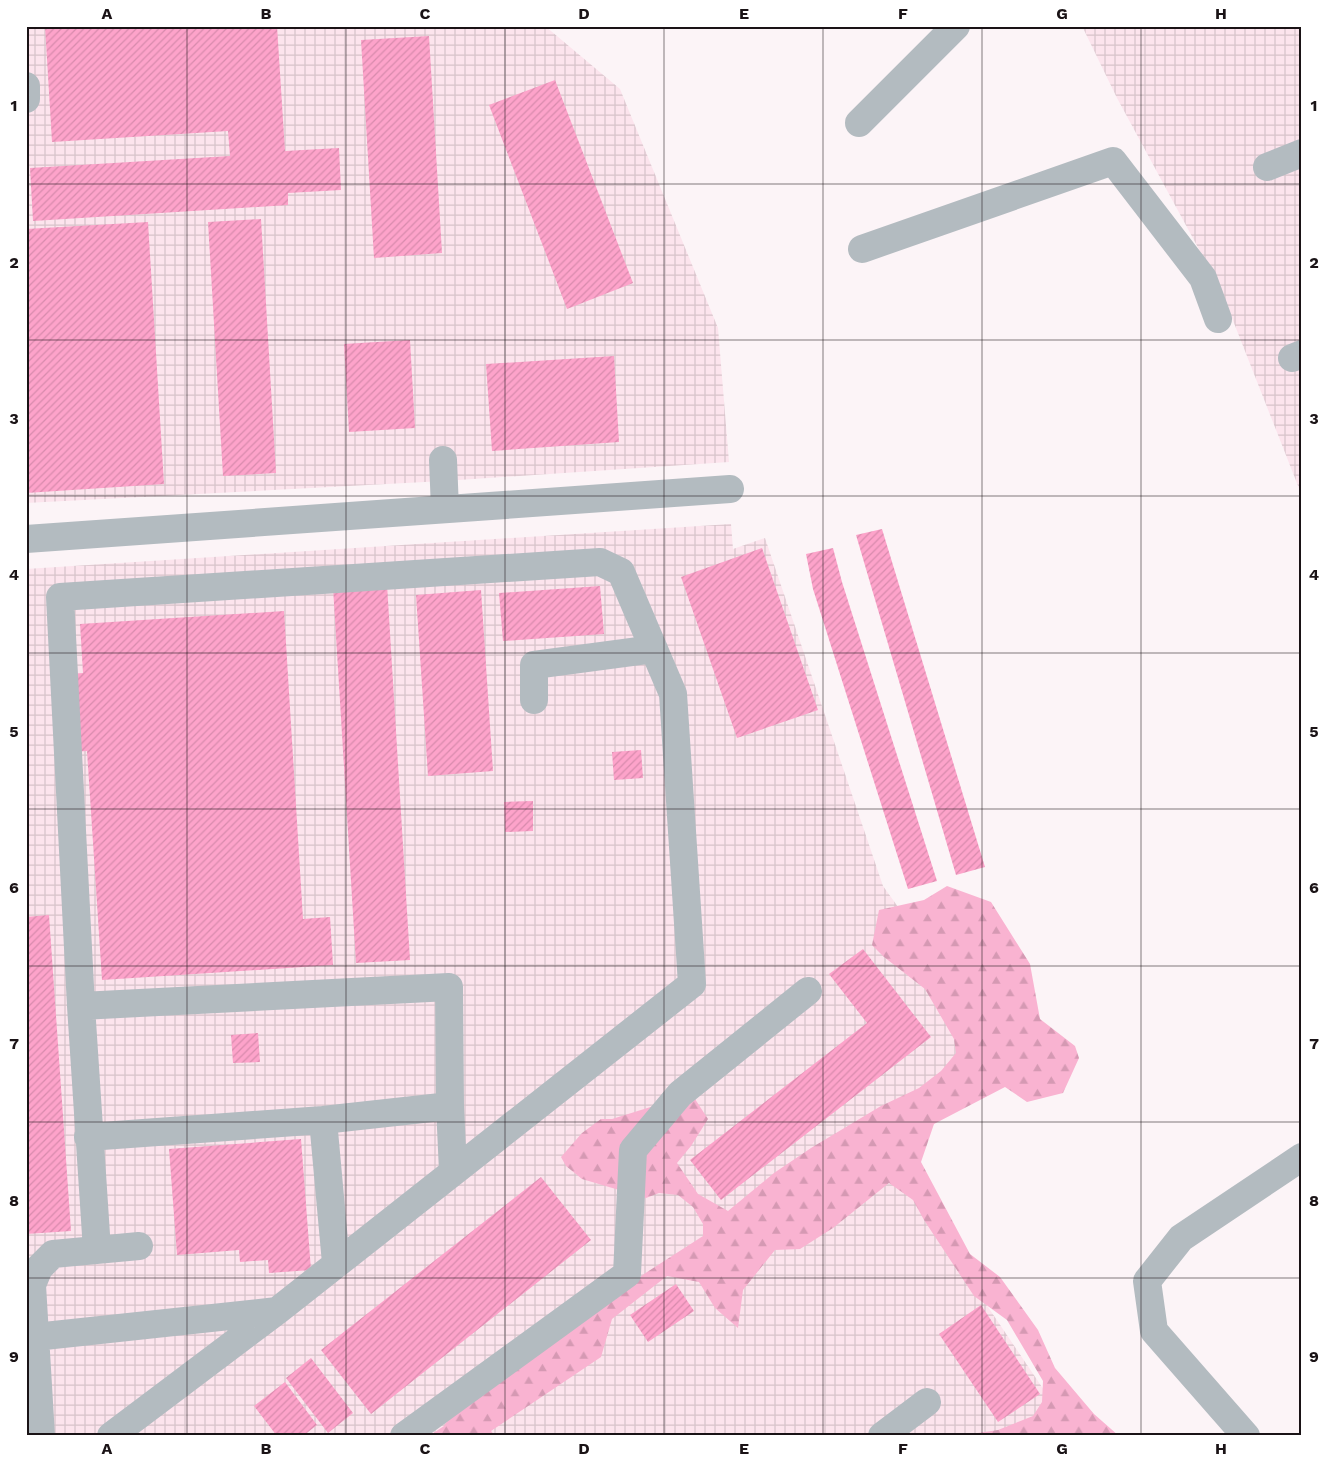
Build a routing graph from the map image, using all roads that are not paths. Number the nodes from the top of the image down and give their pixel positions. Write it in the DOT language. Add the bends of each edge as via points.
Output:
graph roads {
  1 [pos="956,26"];
  2 [pos="26,86"];
  3 [pos="26,99"];
  4 [pos="859,123"];
  5 [pos="1302,153"];
  6 [pos="1267,167"];
  7 [pos="862,249"];
  8 [pos="1218,319"];
  9 [pos="443,460"];
  10 [pos="730,489"];
  11 [pos="445,509"];
  12 [pos="26,539"];
  13 [pos="654,649"];
  14 [pos="534,700"];
  15 [pos="808,990"];
  16 [pos="81,1006"];
  17 [pos="450,1106"];
  18 [pos="323,1120"];
  19 [pos="88,1137"];
  20 [pos="1302,1157"];
  21 [pos="453,1171"];
  22 [pos="139,1246"];
  23 [pos="97,1250"];
  24 [pos="336,1263"];
  25 [pos="29,1285"];
  26 [pos="277,1311"];
  27 [pos="36,1337"];
  28 [pos="927,1402"];
  29 [pos="42,1436"];
  30 [pos="110,1436"];
  31 [pos="404,1436"];
  32 [pos="882,1436"];
  33 [pos="1246,1436"];
  1 -- 4 [label="lane"];
  2 -- 3 [label="lane"];
  5 -- 6 [label="lane"];
  7 -- 8 [label="lane" via="1113,161 1203,278"];
  9 -- 11 [label="lane"];
  10 -- 11 [label="lane"];
  11 -- 12 [label="lane"];
  13 -- 14 [label="lane" via="534,665"];
  13 -- 16 [label="lane" via="622,572 600,562 60,597"];
  13 -- 21 [label="lane" via="672,694 692,984"];
  15 -- 31 [label="lane" via="680,1094 634,1150 628,1274"];
  16 -- 17 [label="lane" via="449,986"];
  16 -- 19 [label="lane"];
  17 -- 18 [label="lane"];
  17 -- 21 [label="lane"];
  18 -- 19 [label="lane"];
  18 -- 24 [label="lane"];
  19 -- 23 [label="lane"];
  20 -- 33 [label="lane" via="1180,1238 1147,1281 1154,1331"];
  21 -- 24 [label="lane"];
  22 -- 23 [label="lane"];
  23 -- 25 [label="lane" via="52,1254"];
  24 -- 26 [label="lane"];
  25 -- 27 [label="lane"];
  26 -- 27 [label="lane"];
  26 -- 30 [label="lane"];
  27 -- 29 [label="lane"];
  28 -- 32 [label="lane"];
}
